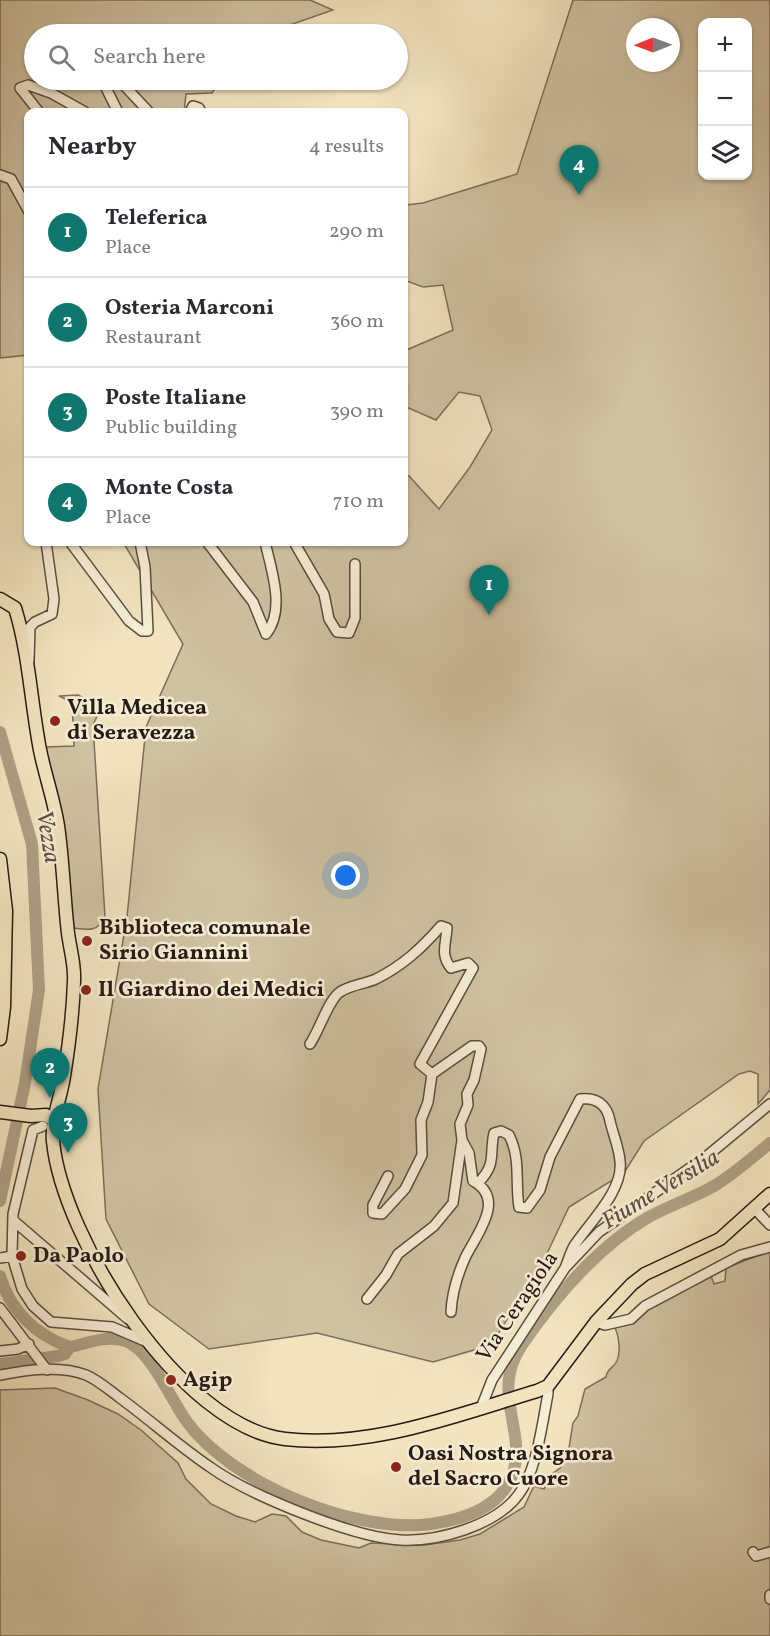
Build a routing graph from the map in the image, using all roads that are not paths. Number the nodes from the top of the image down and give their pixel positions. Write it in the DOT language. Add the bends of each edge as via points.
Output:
graph roads {
  1 [pos="24,86"];
  2 [pos="42,90"];
  3 [pos="107,90"];
  4 [pos="128,90"];
  5 [pos="36,108"];
  6 [pos="78,108"];
  7 [pos="116,108"];
  8 [pos="145,108"];
  9 [pos="0,175"];
  10 [pos="24,202"];
  11 [pos="47,546"];
  12 [pos="73,546"];
  13 [pos="141,546"];
  14 [pos="210,546"];
  15 [pos="266,546"];
  16 [pos="296,546"];
  17 [pos="355,564"];
  18 [pos="2,600"];
  19 [pos="27,669"];
  20 [pos="0,859"];
  21 [pos="0,1039"];
  22 [pos="310,1044"];
  23 [pos="432,1074"];
  24 [pos="770,1104"];
  25 [pos="3,1112"];
  26 [pos="49,1124"];
  27 [pos="462,1140"];
  28 [pos="388,1176"];
  29 [pos="478,1183"];
  30 [pos="770,1194"];
  31 [pos="754,1209"];
  32 [pos="14,1221"];
  33 [pos="770,1226"];
  34 [pos="770,1247"];
  35 [pos="7,1257"];
  36 [pos="565,1268"];
  37 [pos="367,1299"];
  38 [pos="0,1308"];
  39 [pos="451,1312"];
  40 [pos="131,1322"];
  41 [pos="596,1322"];
  42 [pos="145,1341"];
  43 [pos="31,1347"];
  44 [pos="0,1351"];
  45 [pos="47,1367"];
  46 [pos="0,1375"];
  47 [pos="542,1389"];
  48 [pos="481,1408"];
  49 [pos="753,1552"];
  50 [pos="770,1552"];
  1 -- 5 [label="street" via="20,88"];
  2 -- 6 [label="street"];
  3 -- 7 [label="street"];
  4 -- 8 [label="street"];
  9 -- 10 [label="street" via="11,178"];
  11 -- 19 [label="street" via="54,599 52,614 30,627 31,656"];
  12 -- 13 [label="street" via="129,621 148,631"];
  14 -- 15 [label="street" via="253,602 266,634 273,626 276,603"];
  16 -- 17 [label="street" via="324,594 329,619 337,632 349,633 356,618"];
  18 -- 19 [label="main road" via="15,608"];
  19 -- 26 [label="main road" via="57,822 74,962 72,1021"];
  20 -- 21 [label="main road" via="6,910"];
  22 -- 23 [label="street" via="341,991 389,972 412,957 444,926 446,961 451,968 468,963 473,968 420,1064"];
  23 -- 27 [label="street" via="472,1046 479,1046 468,1105 460,1124"];
  23 -- 28 [label="street" via="421,1120 422,1155 391,1207 382,1215 373,1213 373,1205"];
  24 -- 36 [label="street, Via Ceragiola" via="698,1163 598,1232"];
  25 -- 26 [label="main road" via="46,1114"];
  26 -- 32 [label="street" via="33,1130"];
  26 -- 40 [label="main road" via="64,1190 80,1232"];
  27 -- 29 [label="street"];
  27 -- 37 [label="street" via="453,1203 434,1226 398,1254"];
  29 -- 36 [label="street" via="491,1165 494,1133 501,1131 509,1135 519,1172 519,1207 527,1208 540,1190 550,1157 580,1100 591,1098 600,1102 609,1116 621,1162 619,1177 595,1220 573,1247"];
  29 -- 39 [label="street" via="488,1197 487,1216 458,1277"];
  30 -- 31 [label="main road"];
  31 -- 33 [label="street"];
  31 -- 41 [label="main road" via="720,1239 645,1274"];
  32 -- 35 [label="street"];
  32 -- 40 [label="street"];
  34 -- 41 [label="street" via="741,1255 645,1306 631,1318 605,1325"];
  35 -- 42 [label="street" via="33,1306 51,1322 112,1327"];
  36 -- 48 [label="street, Via Ceragiola" via="492,1380"];
  38 -- 43 [label="street"];
  40 -- 42 [label="main road"];
  41 -- 47 [label="main road"];
  42 -- 48 [label="main road" via="200,1397 245,1425 282,1439 327,1441 375,1434"];
  43 -- 44 [label="street"];
  43 -- 45 [label="street"];
  45 -- 46 [label="street"];
  45 -- 47 [label="street" via="93,1378 208,1467 252,1493 361,1532 400,1540 426,1539 468,1529 489,1519 519,1496 529,1477 548,1394"];
  47 -- 48 [label="main road"];
  49 -- 50 [label="street" via="756,1556"];
}
